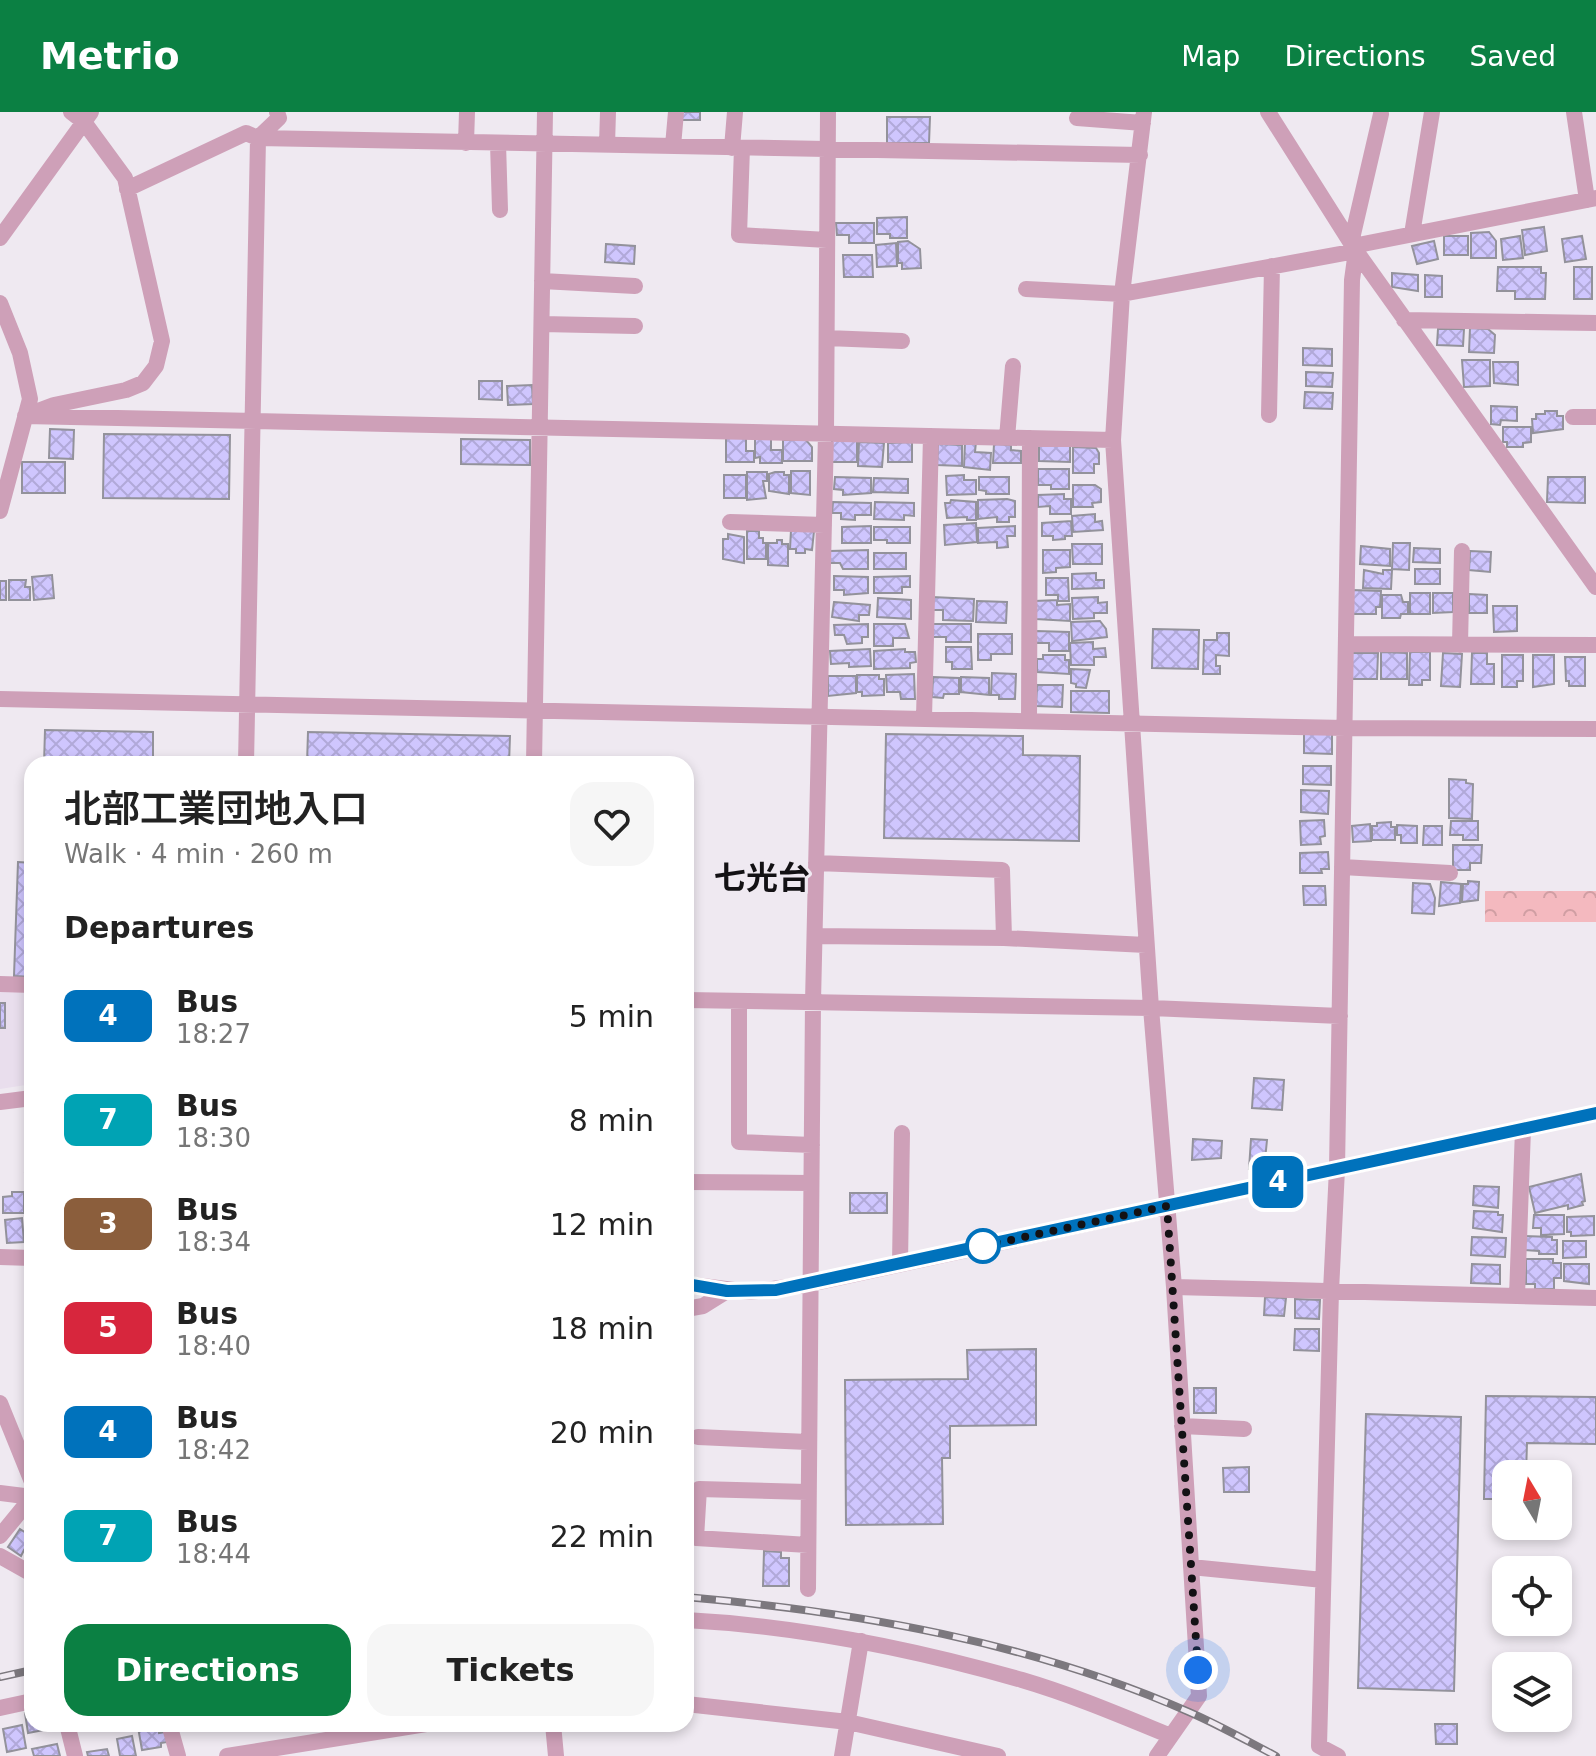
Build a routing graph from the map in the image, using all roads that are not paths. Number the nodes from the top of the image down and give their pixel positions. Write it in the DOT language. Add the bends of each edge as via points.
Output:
graph roads {
  1 [pos="277,112"];
  2 [pos="467,112"];
  3 [pos="545,112"];
  4 [pos="608,112"];
  5 [pos="676,112"];
  6 [pos="735,112"];
  7 [pos="828,112"];
  8 [pos="1268,112"];
  9 [pos="1432,112"];
  10 [pos="1574,112"];
  11 [pos="1381,114"];
  12 [pos="82,115"];
  13 [pos="1077,118"];
  14 [pos="1143,118"];
  15 [pos="258,138"];
  16 [pos="466,143"];
  17 [pos="498,143"];
  18 [pos="544,144"];
  19 [pos="607,145"];
  20 [pos="673,146"];
  21 [pos="737,148"];
  22 [pos="827,149"];
  23 [pos="1140,155"];
  24 [pos="127,189"];
  25 [pos="1591,199"];
  26 [pos="500,210"];
  27 [pos="1412,234"];
  28 [pos="0,238"];
  29 [pos="827,240"];
  30 [pos="1353,246"];
  31 [pos="1272,266"];
  32 [pos="542,281"];
  33 [pos="635,286"];
  34 [pos="1026,289"];
  35 [pos="1122,294"];
  36 [pos="0,303"];
  37 [pos="1404,320"];
  38 [pos="1596,323"];
  39 [pos="542,324"];
  40 [pos="635,326"];
  41 [pos="827,338"];
  42 [pos="902,341"];
  43 [pos="1013,366"];
  44 [pos="1269,415"];
  45 [pos="25,416"];
  46 [pos="1573,417"];
  47 [pos="1596,417"];
  48 [pos="254,423"];
  49 [pos="541,428"];
  50 [pos="826,433"];
  51 [pos="931,436"];
  52 [pos="1007,438"];
  53 [pos="1030,438"];
  54 [pos="1113,440"];
  55 [pos="5,465"];
  56 [pos="0,511"];
  57 [pos="730,522"];
  58 [pos="824,525"];
  59 [pos="1462,551"];
  60 [pos="1596,587"];
  61 [pos="1346,644"];
  62 [pos="1460,645"];
  63 [pos="1596,645"];
  64 [pos="0,699"];
  65 [pos="247,703"];
  66 [pos="535,711"];
  67 [pos="820,716"];
  68 [pos="924,718"];
  69 [pos="1029,720"];
  70 [pos="1131,722"];
  71 [pos="1345,728"];
  72 [pos="1596,729"];
  73 [pos="246,756"];
  74 [pos="534,756"];
  75 [pos="816,863"];
  76 [pos="1342,867"];
  77 [pos="1450,873"];
  78 [pos="815,936"];
  79 [pos="1004,938"];
  80 [pos="1146,945"];
  81 [pos="0,984"];
  82 [pos="24,985"];
  83 [pos="694,1000"];
  84 [pos="739,1001"];
  85 [pos="813,1002"];
  86 [pos="1151,1008"];
  87 [pos="1340,1016"];
  88 [pos="24,1099"];
  89 [pos="0,1102"];
  90 [pos="1596,1113"];
  91 [pos="1523,1129"];
  92 [pos="902,1133"];
  93 [pos="812,1145"];
  94 [pos="1337,1169"];
  95 [pos="694,1182"];
  96 [pos="811,1183"];
  97 [pos="1167,1206"];
  98 [pos="0,1257"];
  99 [pos="24,1258"];
  100 [pos="900,1264"];
  101 [pos="810,1284"];
  102 [pos="694,1285"];
  103 [pos="1174,1287"];
  104 [pos="727,1291"];
  105 [pos="1331,1291"];
  106 [pos="1517,1296"];
  107 [pos="1596,1298"];
  108 [pos="694,1308"];
  109 [pos="0,1403"];
  110 [pos="1182,1426"];
  111 [pos="1244,1429"];
  112 [pos="698,1437"];
  113 [pos="808,1442"];
  114 [pos="24,1462"];
  115 [pos="807,1492"];
  116 [pos="0,1493"];
  117 [pos="24,1496"];
  118 [pos="24,1507"];
  119 [pos="0,1536"];
  120 [pos="808,1545"];
  121 [pos="0,1556"];
  122 [pos="1191,1567"];
  123 [pos="24,1570"];
  124 [pos="1323,1580"];
  125 [pos="808,1589"];
  126 [pos="694,1621"];
  127 [pos="861,1641"];
  128 [pos="24,1703"];
  129 [pos="694,1705"];
  130 [pos="0,1708"];
  131 [pos="848,1722"];
  132 [pos="69,1732"];
  133 [pos="171,1732"];
  134 [pos="376,1732"];
  135 [pos="554,1732"];
  136 [pos="1171,1736"];
  137 [pos="75,1756"];
  138 [pos="178,1756"];
  139 [pos="227,1756"];
  140 [pos="556,1756"];
  141 [pos="842,1756"];
  142 [pos="998,1756"];
  143 [pos="1157,1756"];
  144 [pos="1338,1756"];
  1 -- 15 [label="street" via="279,118"];
  2 -- 16 [label="street"];
  3 -- 18 [label="street"];
  4 -- 19 [label="street"];
  5 -- 20 [label="street"];
  6 -- 21 [label="street"];
  7 -- 22 [label="street"];
  8 -- 30 [label="street"];
  9 -- 27 [label="street"];
  10 -- 25 [label="street"];
  11 -- 30 [label="street"];
  12 -- 24 [label="street" via="125,178"];
  12 -- 28 [label="street"];
  13 -- 14 [label="street"];
  14 -- 23 [label="street"];
  15 -- 16 [label="street"];
  15 -- 24 [label="street" via="246,133"];
  15 -- 48 [label="street"];
  16 -- 17 [label="street"];
  17 -- 18 [label="street"];
  17 -- 26 [label="street"];
  18 -- 19 [label="street"];
  18 -- 32 [label="street"];
  19 -- 20 [label="street"];
  20 -- 21 [label="street"];
  21 -- 22 [label="street"];
  21 -- 29 [label="street" via="739,235"];
  22 -- 23 [label="street"];
  22 -- 29 [label="street"];
  23 -- 35 [label="street"];
  24 -- 45 [label="street" via="162,341 156,366 143,383 126,390"];
  25 -- 27 [label="street"];
  27 -- 30 [label="street"];
  29 -- 41 [label="street"];
  30 -- 31 [label="street"];
  30 -- 37 [label="street"];
  30 -- 61 [label="street"];
  31 -- 35 [label="street"];
  31 -- 44 [label="street"];
  32 -- 33 [label="street"];
  32 -- 39 [label="street"];
  34 -- 35 [label="street"];
  35 -- 54 [label="street"];
  36 -- 45 [label="street" via="20,353 30,399"];
  37 -- 38 [label="street"];
  37 -- 60 [label="street"];
  39 -- 40 [label="street"];
  39 -- 49 [label="street"];
  41 -- 42 [label="street"];
  41 -- 50 [label="street"];
  43 -- 52 [label="street"];
  45 -- 48 [label="street"];
  45 -- 55 [label="street"];
  46 -- 47 [label="street"];
  48 -- 49 [label="street"];
  48 -- 65 [label="street"];
  49 -- 50 [label="street"];
  49 -- 66 [label="street"];
  50 -- 51 [label="street"];
  50 -- 58 [label="street"];
  51 -- 52 [label="street"];
  51 -- 68 [label="street"];
  52 -- 53 [label="street"];
  53 -- 54 [label="street"];
  53 -- 69 [label="street"];
  54 -- 70 [label="street"];
  55 -- 56 [label="street"];
  57 -- 58 [label="street"];
  58 -- 67 [label="street"];
  59 -- 62 [label="street"];
  61 -- 62 [label="street"];
  61 -- 71 [label="street"];
  62 -- 63 [label="street"];
  64 -- 65 [label="street"];
  65 -- 66 [label="street"];
  65 -- 73 [label="street"];
  66 -- 67 [label="street"];
  66 -- 74 [label="street"];
  67 -- 68 [label="street"];
  67 -- 75 [label="street"];
  68 -- 69 [label="street"];
  69 -- 70 [label="street"];
  70 -- 71 [label="street"];
  70 -- 80 [label="street"];
  71 -- 72 [label="street"];
  71 -- 76 [label="street"];
  75 -- 78 [label="street"];
  75 -- 79 [label="street" via="1002,870"];
  76 -- 77 [label="street"];
  76 -- 87 [label="street"];
  78 -- 79 [label="street"];
  78 -- 85 [label="street"];
  79 -- 80 [label="street"];
  80 -- 86 [label="street"];
  81 -- 82 [label="street"];
  83 -- 84 [label="street"];
  84 -- 85 [label="street"];
  84 -- 93 [label="street" via="739,1142"];
  85 -- 86 [label="street"];
  85 -- 93 [label="street"];
  86 -- 87 [label="street"];
  86 -- 97 [label="street"];
  87 -- 94 [label="street"];
  88 -- 89 [label="street"];
  90 -- 91 [label="street"];
  91 -- 94 [label="street"];
  91 -- 106 [label="street"];
  92 -- 100 [label="street"];
  93 -- 96 [label="street"];
  94 -- 97 [label="street"];
  94 -- 105 [label="street"];
  95 -- 96 [label="street"];
  96 -- 101 [label="street"];
  97 -- 100 [label="street"];
  97 -- 103 [label="street"];
  98 -- 99 [label="street"];
  100 -- 101 [label="street"];
  101 -- 104 [label="street"];
  101 -- 113 [label="street"];
  102 -- 104 [label="street"];
  103 -- 105 [label="street"];
  103 -- 110 [label="street"];
  104 -- 108 [label="street"];
  105 -- 106 [label="street"];
  105 -- 124 [label="street"];
  106 -- 107 [label="street"];
  109 -- 114 [label="street"];
  110 -- 111 [label="street"];
  110 -- 122 [label="street"];
  112 -- 113 [label="street"];
  113 -- 115 [label="street"];
  115 -- 120 [label="street"];
  115 -- 120 [label="street" via="699,1489 696,1538"];
  116 -- 117 [label="street"];
  118 -- 119 [label="street"];
  120 -- 125 [label="street"];
  121 -- 123 [label="street"];
  122 -- 124 [label="street"];
  122 -- 136 [label="street" via="1199,1696"];
  124 -- 144 [label="street" via="1319,1746"];
  126 -- 127 [label="street"];
  127 -- 131 [label="street"];
  127 -- 136 [label="street" via="1023,1680"];
  128 -- 130 [label="street"];
  129 -- 131 [label="street"];
  131 -- 141 [label="street"];
  131 -- 142 [label="street"];
  132 -- 137 [label="street"];
  133 -- 138 [label="street"];
  134 -- 139 [label="street"];
  135 -- 140 [label="street"];
  136 -- 143 [label="street"];
}
